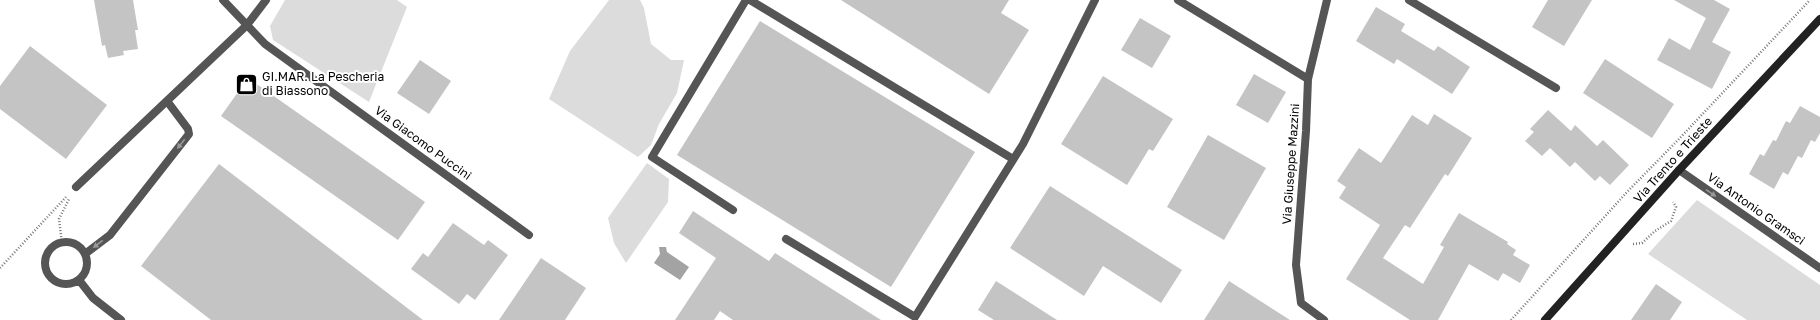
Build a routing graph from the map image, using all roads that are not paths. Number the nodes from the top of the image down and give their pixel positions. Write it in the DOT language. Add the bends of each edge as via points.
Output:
graph roads {
  1 [pos="223,0"];
  2 [pos="266,0"];
  3 [pos="746,0"];
  4 [pos="750,0"];
  5 [pos="1095,0"];
  6 [pos="1178,0"];
  7 [pos="1327,0"];
  8 [pos="1409,0"];
  9 [pos="1820,19"];
  10 [pos="247,25"];
  11 [pos="1308,79"];
  12 [pos="1556,88"];
  13 [pos="167,101"];
  14 [pos="1013,159"];
  15 [pos="1679,170"];
  16 [pos="76,187"];
  17 [pos="733,210"];
  18 [pos="529,235"];
  19 [pos="786,239"];
  20 [pos="85,254"];
  21 [pos="1820,268"];
  22 [pos="79,280"];
  23 [pos="121,320"];
  24 [pos="1324,320"];
  25 [pos="1545,320"];
  1 -- 10 [label="street, Via Giacomo Puccini"];
  2 -- 10 [label="street"];
  3 -- 17 [label="street" via="652,157"];
  4 -- 14 [label="street"];
  5 -- 14 [label="street" via="1023,144"];
  6 -- 11 [label="street"];
  7 -- 11 [label="street, Via Giuseppe Mazzini"];
  8 -- 12 [label="street"];
  9 -- 15 [label="street, Via Trento e Trieste"];
  10 -- 13 [label="street"];
  10 -- 18 [label="street, Via Giacomo Puccini" via="265,44"];
  11 -- 24 [label="street, Via Giuseppe Mazzini" via="1296,265 1301,303"];
  13 -- 16 [label="street"];
  13 -- 20 [label="street, one-way" via="189,134 110,234"];
  14 -- 19 [label="street" via="915,317"];
  15 -- 21 [label="street, Via Antonio Gramsci, one-way"];
  15 -- 25 [label="street, Via Trento e Trieste"];
  20 -- 22 [label="street" via="86,268"];
  20 -- 22 [label="street" via="76,244 62,243 55,245 46,255 48,276 60,284"];
  22 -- 23 [label="street" via="94,298"];
}
